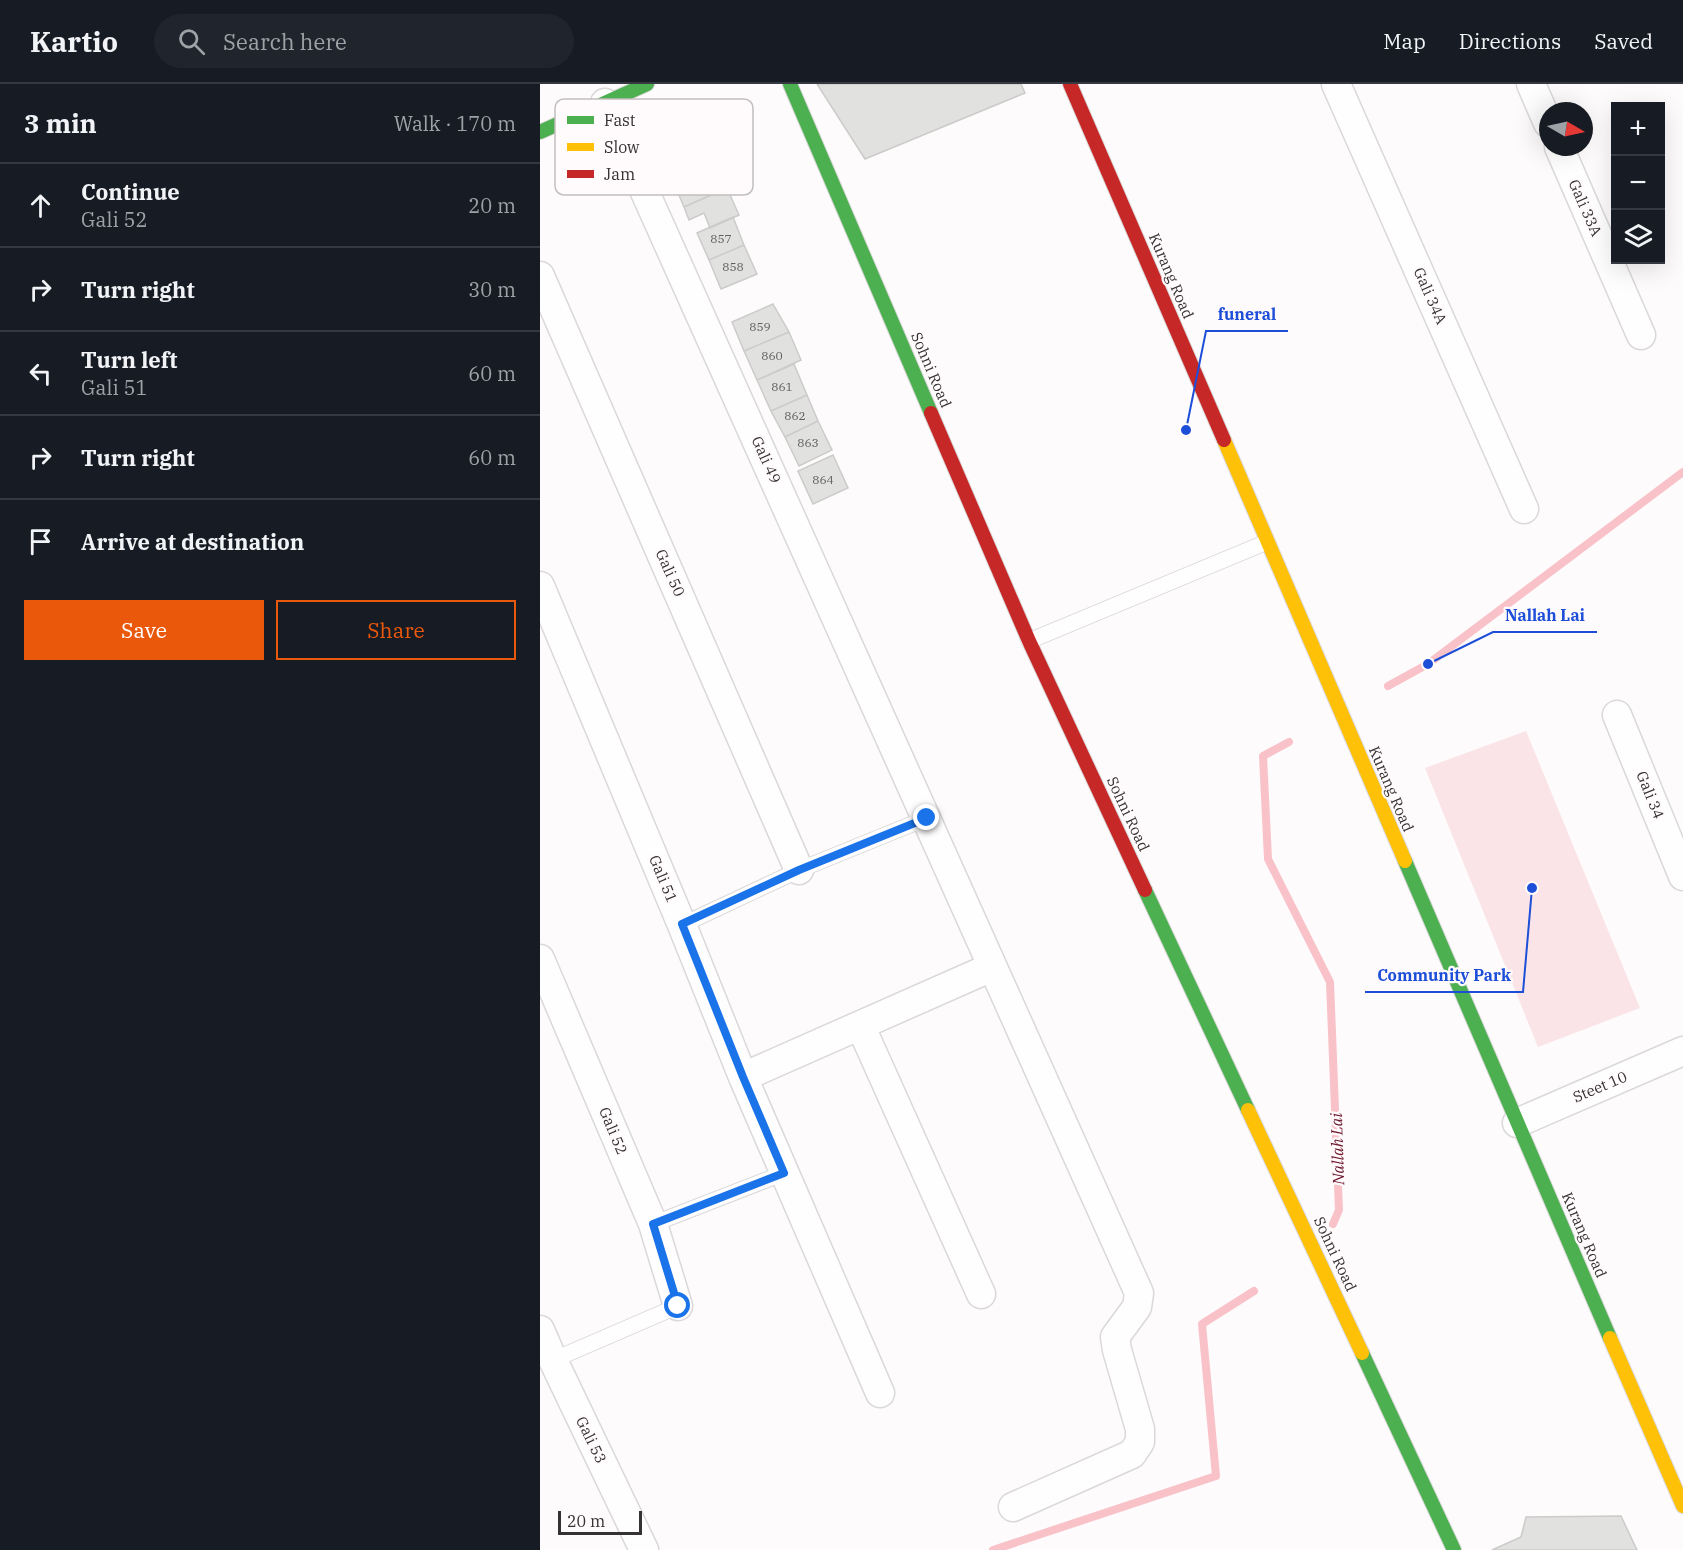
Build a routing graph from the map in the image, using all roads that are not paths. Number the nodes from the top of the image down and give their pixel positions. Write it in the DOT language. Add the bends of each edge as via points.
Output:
graph roads {
  1 [pos="647,84"];
  2 [pos="790,84"];
  3 [pos="1070,84"];
  4 [pos="1336,84"];
  5 [pos="1531,84"];
  6 [pos="614,99"];
  7 [pos="1539,102"];
  8 [pos="555,125"];
  9 [pos="540,132"];
  10 [pos="1563,156"];
  11 [pos="646,195"];
  12 [pos="540,276"];
  13 [pos="1641,335"];
  14 [pos="1524,509"];
  15 [pos="1267,542"];
  16 [pos="540,586"];
  17 [pos="1029,641"];
  18 [pos="1617,715"];
  19 [pos="927,818"];
  20 [pos="799,870"];
  21 [pos="1683,876"];
  22 [pos="682,924"];
  23 [pos="540,959"];
  24 [pos="992,967"];
  25 [pos="861,1027"];
  26 [pos="1683,1051"];
  27 [pos="743,1077"];
  28 [pos="1517,1123"];
  29 [pos="784,1173"];
  30 [pos="653,1224"];
  31 [pos="981,1294"];
  32 [pos="678,1306"];
  33 [pos="540,1330"];
  34 [pos="553,1360"];
  35 [pos="880,1393"];
  36 [pos="1683,1506"];
  37 [pos="1013,1507"];
  38 [pos="644,1550"];
  39 [pos="1454,1550"];
  1 -- 6 [label="street"];
  2 -- 17 [label="street, Sohni Road"];
  3 -- 15 [label="street, Kurang Road"];
  4 -- 14 [label="street, Gali 34A"];
  5 -- 7 [label="street"];
  8 -- 9 [label="street"];
  10 -- 13 [label="street, Gali 33A"];
  11 -- 19 [label="street, Gali 49"];
  12 -- 20 [label="street, Gali 50"];
  15 -- 17 [label="lane"];
  15 -- 28 [label="street, Kurang Road"];
  16 -- 22 [label="street, Gali 51"];
  17 -- 39 [label="street, Sohni Road"];
  18 -- 21 [label="street, Gali 34"];
  19 -- 20 [label="lane"];
  19 -- 24 [label="street, Gali 49"];
  20 -- 22 [label="lane"];
  22 -- 27 [label="street, Gali 51"];
  23 -- 30 [label="street, Gali 52"];
  24 -- 25 [label="street"];
  24 -- 37 [label="street, Gali 49" via="1139,1293 1137,1306 1115,1337 1140,1429 1140,1442 1132,1454"];
  25 -- 27 [label="street"];
  25 -- 31 [label="street"];
  26 -- 28 [label="street, Steet 10"];
  27 -- 29 [label="street, Gali 51"];
  28 -- 36 [label="street, Kurang Road"];
  29 -- 30 [label="lane"];
  29 -- 35 [label="street, Gali 51"];
  30 -- 32 [label="street, Gali 52"];
  32 -- 34 [label="lane"];
  33 -- 34 [label="street, Gali 53"];
  34 -- 38 [label="street, Gali 53"];
}
